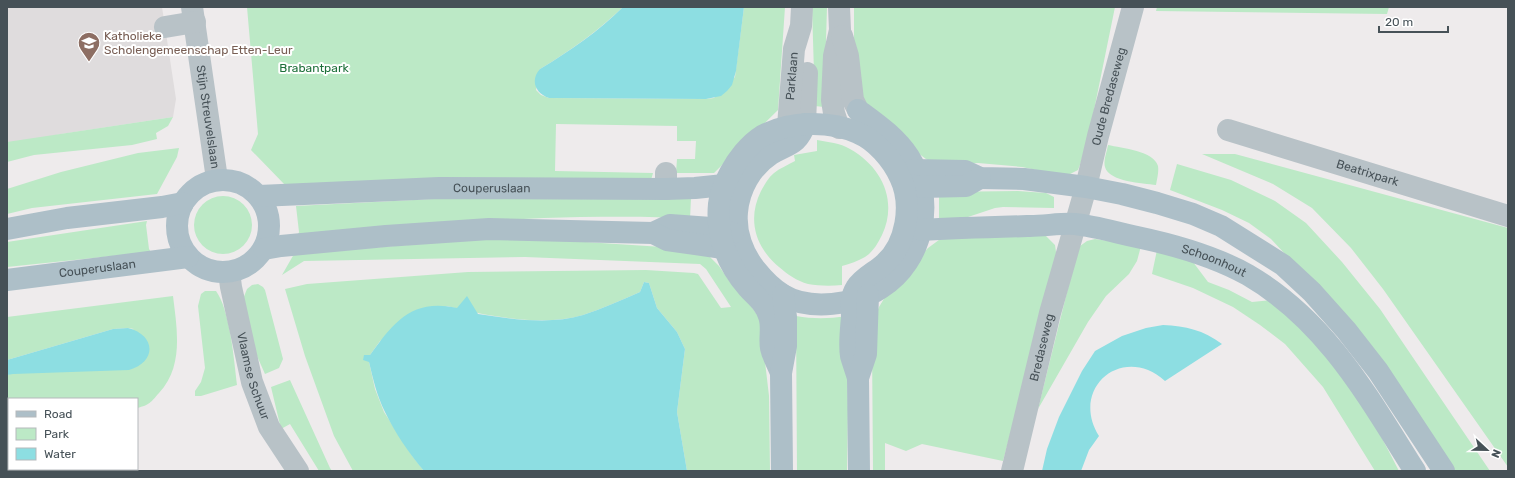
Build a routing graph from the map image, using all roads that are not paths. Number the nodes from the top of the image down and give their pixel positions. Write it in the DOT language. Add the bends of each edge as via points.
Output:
graph roads {
  1 [pos="839,7"];
  2 [pos="1133,7"];
  3 [pos="194,15"];
  4 [pos="802,17"];
  5 [pos="165,27"];
  6 [pos="840,30"];
  7 [pos="858,110"];
  8 [pos="797,125"];
  9 [pos="839,128"];
  10 [pos="1228,130"];
  11 [pos="217,180"];
  12 [pos="913,180"];
  13 [pos="724,185"];
  14 [pos="1086,187"];
  15 [pos="259,196"];
  16 [pos="183,203"];
  17 [pos="1508,216"];
  18 [pos="1075,224"];
  19 [pos="7,229"];
  20 [pos="921,230"];
  21 [pos="727,237"];
  22 [pos="264,249"];
  23 [pos="188,257"];
  24 [pos="230,272"];
  25 [pos="7,280"];
  26 [pos="784,295"];
  27 [pos="860,298"];
  28 [pos="781,373"];
  29 [pos="298,471"];
  30 [pos="782,471"];
  31 [pos="859,471"];
  32 [pos="1012,471"];
  33 [pos="1415,471"];
  34 [pos="1444,471"];
  1 -- 6 [label="street"];
  2 -- 14 [label="street, Oude Bredaseweg"];
  3 -- 5 [label="street"];
  3 -- 11 [label="street, Stijn Streuvelslaan"];
  4 -- 8 [label="street, Parklaan" via="807,49"];
  6 -- 7 [label="street" via="848,56 853,100"];
  6 -- 9 [label="street" via="834,56 832,100"];
  7 -- 12 [label="main road" via="894,138 910,159"];
  8 -- 9 [label="main road" via="819,124"];
  8 -- 13 [label="main road" via="762,136 751,145 733,167"];
  8 -- 21 [label="main road" via="802,134 795,142 762,161 749,176 740,196 736,223"];
  9 -- 12 [label="main road" via="857,132 869,140 893,164 900,177"];
  10 -- 17 [label="street, Beatrixpark"];
  11 -- 15 [label="main road" via="233,180 248,186"];
  11 -- 16 [label="main road" via="197,187"];
  12 -- 14 [label="main road" via="965,171 980,178 1024,179"];
  12 -- 20 [label="main road" via="924,203"];
  12 -- 27 [label="main road" via="904,230 898,244 884,264 860,282 856,288"];
  13 -- 15 [label="main road, Couperuslaan" via="695,188 666,181"];
  13 -- 21 [label="main road" via="719,203"];
  14 -- 18 [label="street, Oude Bredaseweg"];
  14 -- 34 [label="main road" via="1122,194 1193,214 1222,226 1283,265 1312,292 1346,330 1378,371"];
  15 -- 22 [label="main road" via="267,208 270,222 269,236"];
  16 -- 19 [label="main road" via="67,218"];
  16 -- 23 [label="main road" via="178,216 177,231 180,245"];
  18 -- 20 [label="main road, Schoonhout"];
  18 -- 32 [label="street, Bredaseweg" via="1050,313"];
  18 -- 33 [label="main road, Schoonhout" via="1194,252 1248,275 1280,297 1339,355"];
  20 -- 27 [label="main road" via="914,252 906,264 881,288"];
  21 -- 22 [label="main road" via="667,240 652,233 490,229 386,236"];
  21 -- 26 [label="main road" via="770,285"];
  21 -- 28 [label="main road" via="730,264 749,289 764,303 770,316 771,348"];
  22 -- 24 [label="main road" via="243,268"];
  23 -- 24 [label="main road" via="214,272"];
  23 -- 25 [label="main road, Couperuslaan"];
  24 -- 29 [label="street, Vlaamse Schuur" via="252,382 269,427"];
  26 -- 27 [label="main road" via="795,300 822,304 835,304"];
  26 -- 28 [label="main road" via="786,346"];
  27 -- 31 [label="main road" via="851,355 858,378"];
  28 -- 30 [label="main road"];
}
